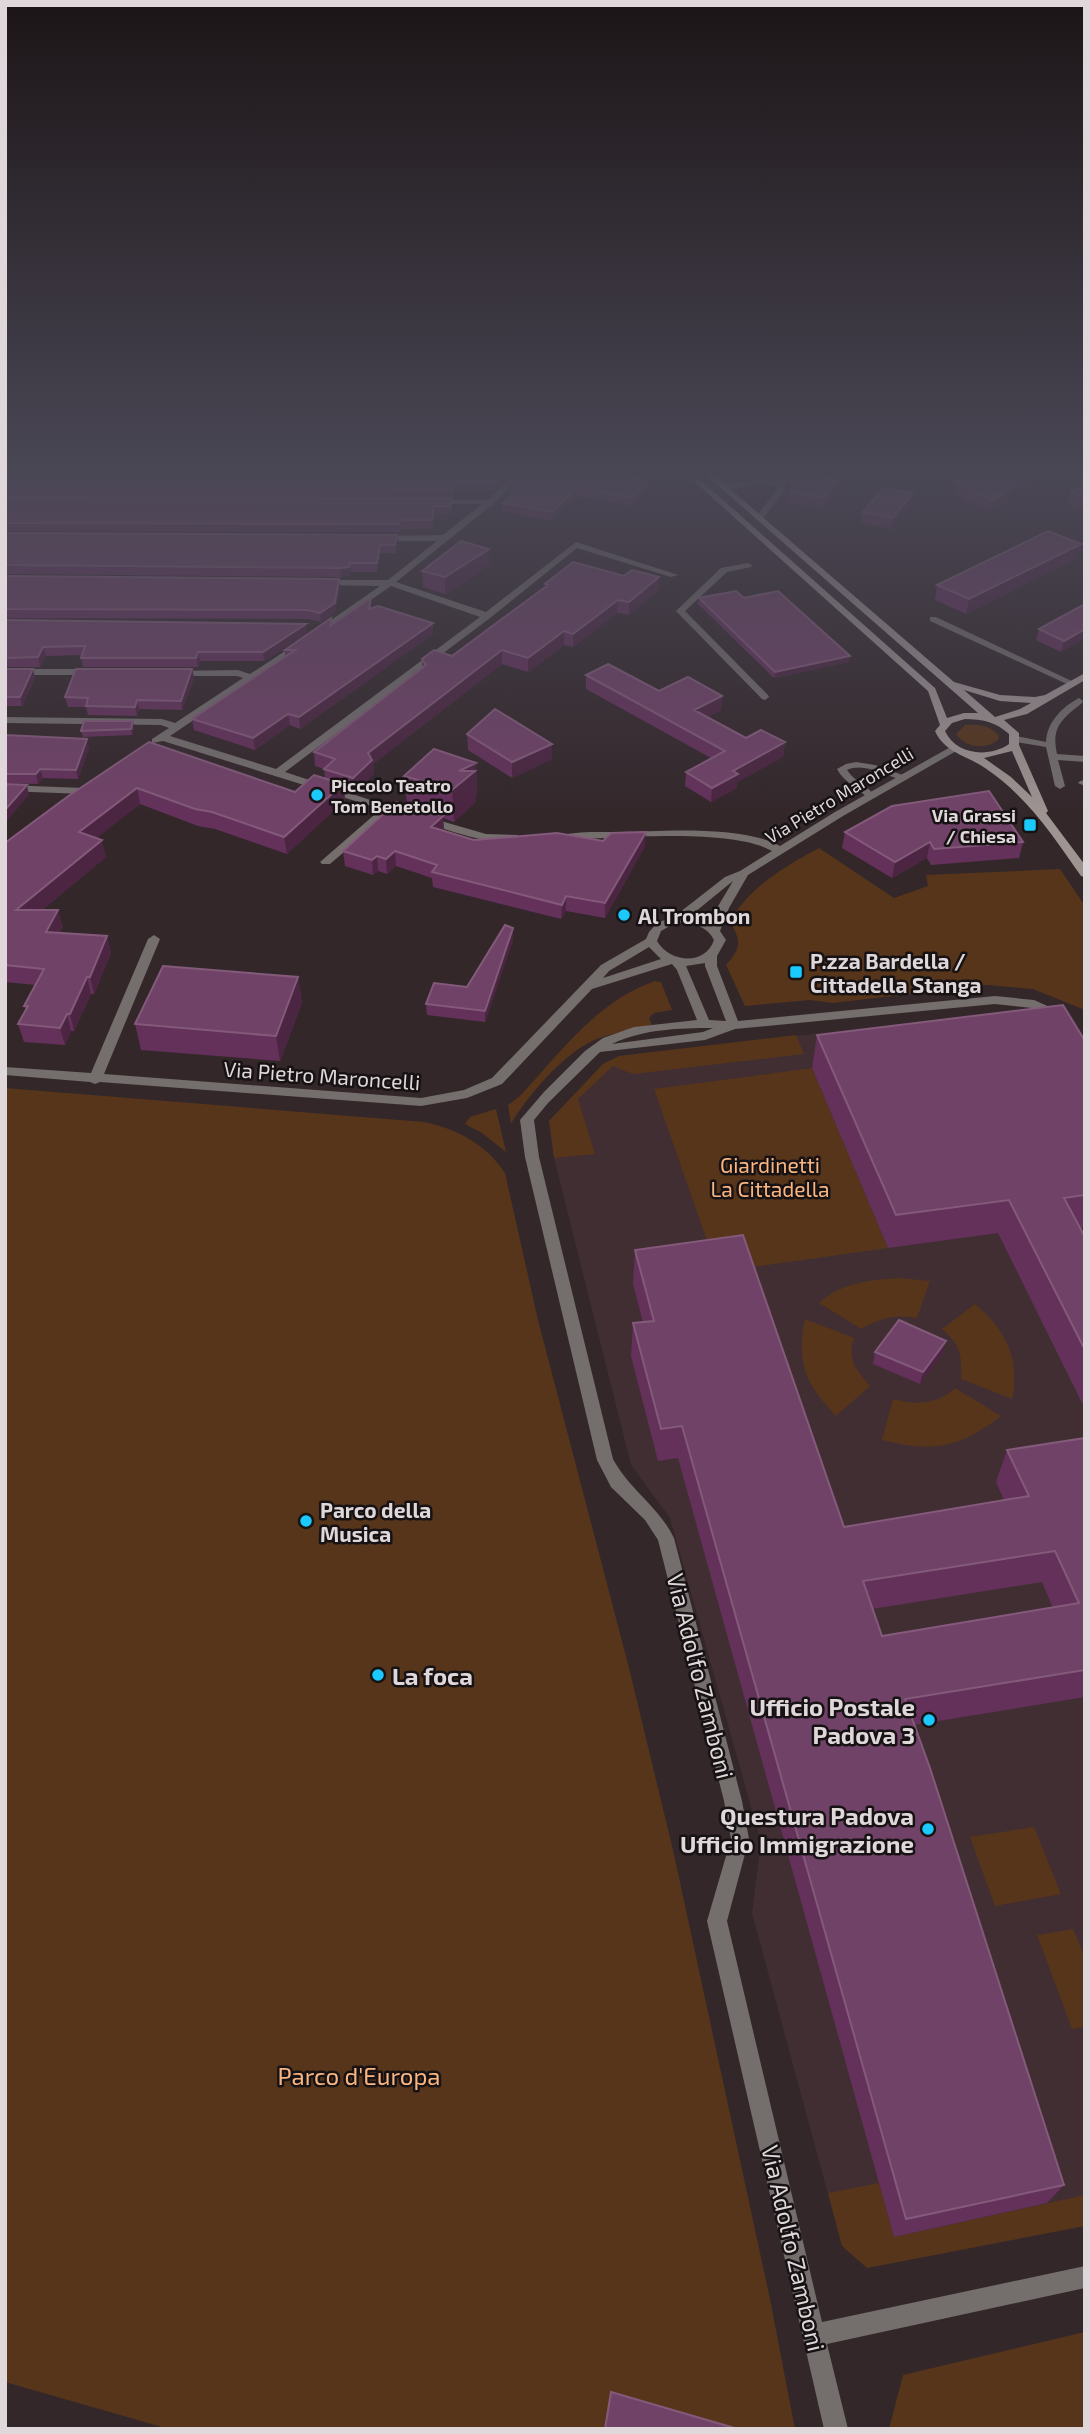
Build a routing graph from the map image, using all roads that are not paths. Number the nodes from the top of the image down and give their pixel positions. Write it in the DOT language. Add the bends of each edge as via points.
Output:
graph roads {
  1 [pos="382,589"];
  2 [pos="406,589"];
  3 [pos="521,589"];
  4 [pos="704,589"];
  5 [pos="818,589"];
  6 [pos="842,589"];
  7 [pos="487,616"];
  8 [pos="933,619"];
  9 [pos="309,625"];
  10 [pos="324,629"];
  11 [pos="5,672"];
  12 [pos="101,673"];
  13 [pos="169,673"];
  14 [pos="1085,676"];
  15 [pos="250,677"];
  16 [pos="948,680"];
  17 [pos="1072,683"];
  18 [pos="765,697"];
  19 [pos="1046,698"];
  20 [pos="1079,701"];
  21 [pos="1023,712"];
  22 [pos="5,720"];
  23 [pos="994,720"];
  24 [pos="944,724"];
  25 [pos="176,727"];
  26 [pos="162,737"];
  27 [pos="1015,739"];
  28 [pos="1050,745"];
  29 [pos="146,748"];
  30 [pos="954,748"];
  31 [pos="969,754"];
  32 [pos="1054,757"];
  33 [pos="1085,759"];
  34 [pos="276,774"];
  35 [pos="903,777"];
  36 [pos="95,784"];
  37 [pos="1060,786"];
  38 [pos="5,788"];
  39 [pos="84,792"];
  40 [pos="870,796"];
  41 [pos="73,799"];
  42 [pos="389,807"];
  43 [pos="1044,815"];
  44 [pos="531,838"];
  45 [pos="554,838"];
  46 [pos="780,851"];
  47 [pos="1080,860"];
  48 [pos="326,862"];
  49 [pos="744,873"];
  50 [pos="1085,874"];
  51 [pos="679,919"];
  52 [pos="715,930"];
  53 [pos="154,939"];
  54 [pos="651,941"];
  55 [pos="711,956"];
  56 [pos="674,960"];
  57 [pos="587,988"];
  58 [pos="1066,1022"];
  59 [pos="704,1023"];
  60 [pos="734,1025"];
  61 [pos="595,1051"];
  62 [pos="5,1071"];
  63 [pos="95,1080"];
  64 [pos="1085,2277"];
  65 [pos="814,2335"];
  66 [pos="836,2429"];
  1 -- 10 [label="street"];
  2 -- 7 [label="street"];
  3 -- 7 [label="street"];
  4 -- 18 [label="lane" via="680,611"];
  5 -- 24 [label="street" via="932,690"];
  6 -- 16 [label="street"];
  7 -- 34 [label="street"];
  8 -- 17 [label="lane"];
  9 -- 10 [label="street"];
  10 -- 15 [label="street"];
  11 -- 12 [label="street"];
  13 -- 15 [label="street"];
  14 -- 17 [label="street"];
  15 -- 25 [label="street"];
  16 -- 19 [label="street" via="1006,698"];
  16 -- 23 [label="street"];
  17 -- 19 [label="street"];
  19 -- 21 [label="street"];
  20 -- 28 [label="lane" via="1051,728"];
  21 -- 23 [label="street"];
  21 -- 27 [label="street" via="1025,719"];
  22 -- 25 [label="street" via="162,722"];
  23 -- 24 [label="street" via="964,716"];
  23 -- 27 [label="street"];
  24 -- 30 [label="street" via="942,738"];
  25 -- 26 [label="street"];
  26 -- 29 [label="street"];
  26 -- 34 [label="street"];
  27 -- 28 [label="lane"];
  27 -- 31 [label="street" via="997,754"];
  27 -- 43 [label="street"];
  28 -- 32 [label="lane"];
  30 -- 31 [label="street"];
  30 -- 35 [label="street, Via Pietro Maroncelli"];
  31 -- 43 [label="street" via="995,769"];
  32 -- 33 [label="lane"];
  32 -- 37 [label="lane"];
  34 -- 42 [label="street"];
  35 -- 40 [label="street, Via Pietro Maroncelli"];
  35 -- 40 [label="lane" via="855,763 842,769"];
  36 -- 39 [label="street"];
  38 -- 39 [label="street"];
  39 -- 41 [label="street"];
  40 -- 46 [label="street, Via Pietro Maroncelli"];
  42 -- 44 [label="street" via="485,837"];
  42 -- 48 [label="street"];
  43 -- 47 [label="street"];
  45 -- 46 [label="street" via="729,836 759,840"];
  46 -- 49 [label="street, Via Pietro Maroncelli"];
  47 -- 50 [label="street"];
  49 -- 51 [label="street, Via Pietro Maroncelli" via="729,879"];
  49 -- 52 [label="street, Via Pietro Maroncelli"];
  51 -- 52 [label="street"];
  51 -- 54 [label="street" via="658,926"];
  52 -- 55 [label="street" via="720,944"];
  53 -- 63 [label="street"];
  54 -- 56 [label="street" via="657,952"];
  54 -- 57 [label="street, Via Pietro Maroncelli" via="605,968"];
  55 -- 56 [label="street"];
  55 -- 60 [label="street"];
  56 -- 57 [label="street, Via Pietro Maroncelli"];
  56 -- 59 [label="street" via="683,970"];
  57 -- 63 [label="street, Via Pietro Maroncelli" via="497,1081 443,1099 421,1102"];
  58 -- 60 [label="street" via="1034,1004 1003,1000"];
  59 -- 60 [label="street, Via Adolfo Zamboni"];
  59 -- 61 [label="street, Via Adolfo Zamboni" via="626,1034"];
  60 -- 61 [label="street" via="705,1037"];
  61 -- 65 [label="street, Via Adolfo Zamboni" via="535,1108 527,1129 605,1460 617,1482 651,1515 666,1538 733,1801 740,1839 717,1921"];
  62 -- 63 [label="street, Via Pietro Maroncelli"];
  64 -- 65 [label="street"];
  65 -- 66 [label="street, Via Adolfo Zamboni"];
}
